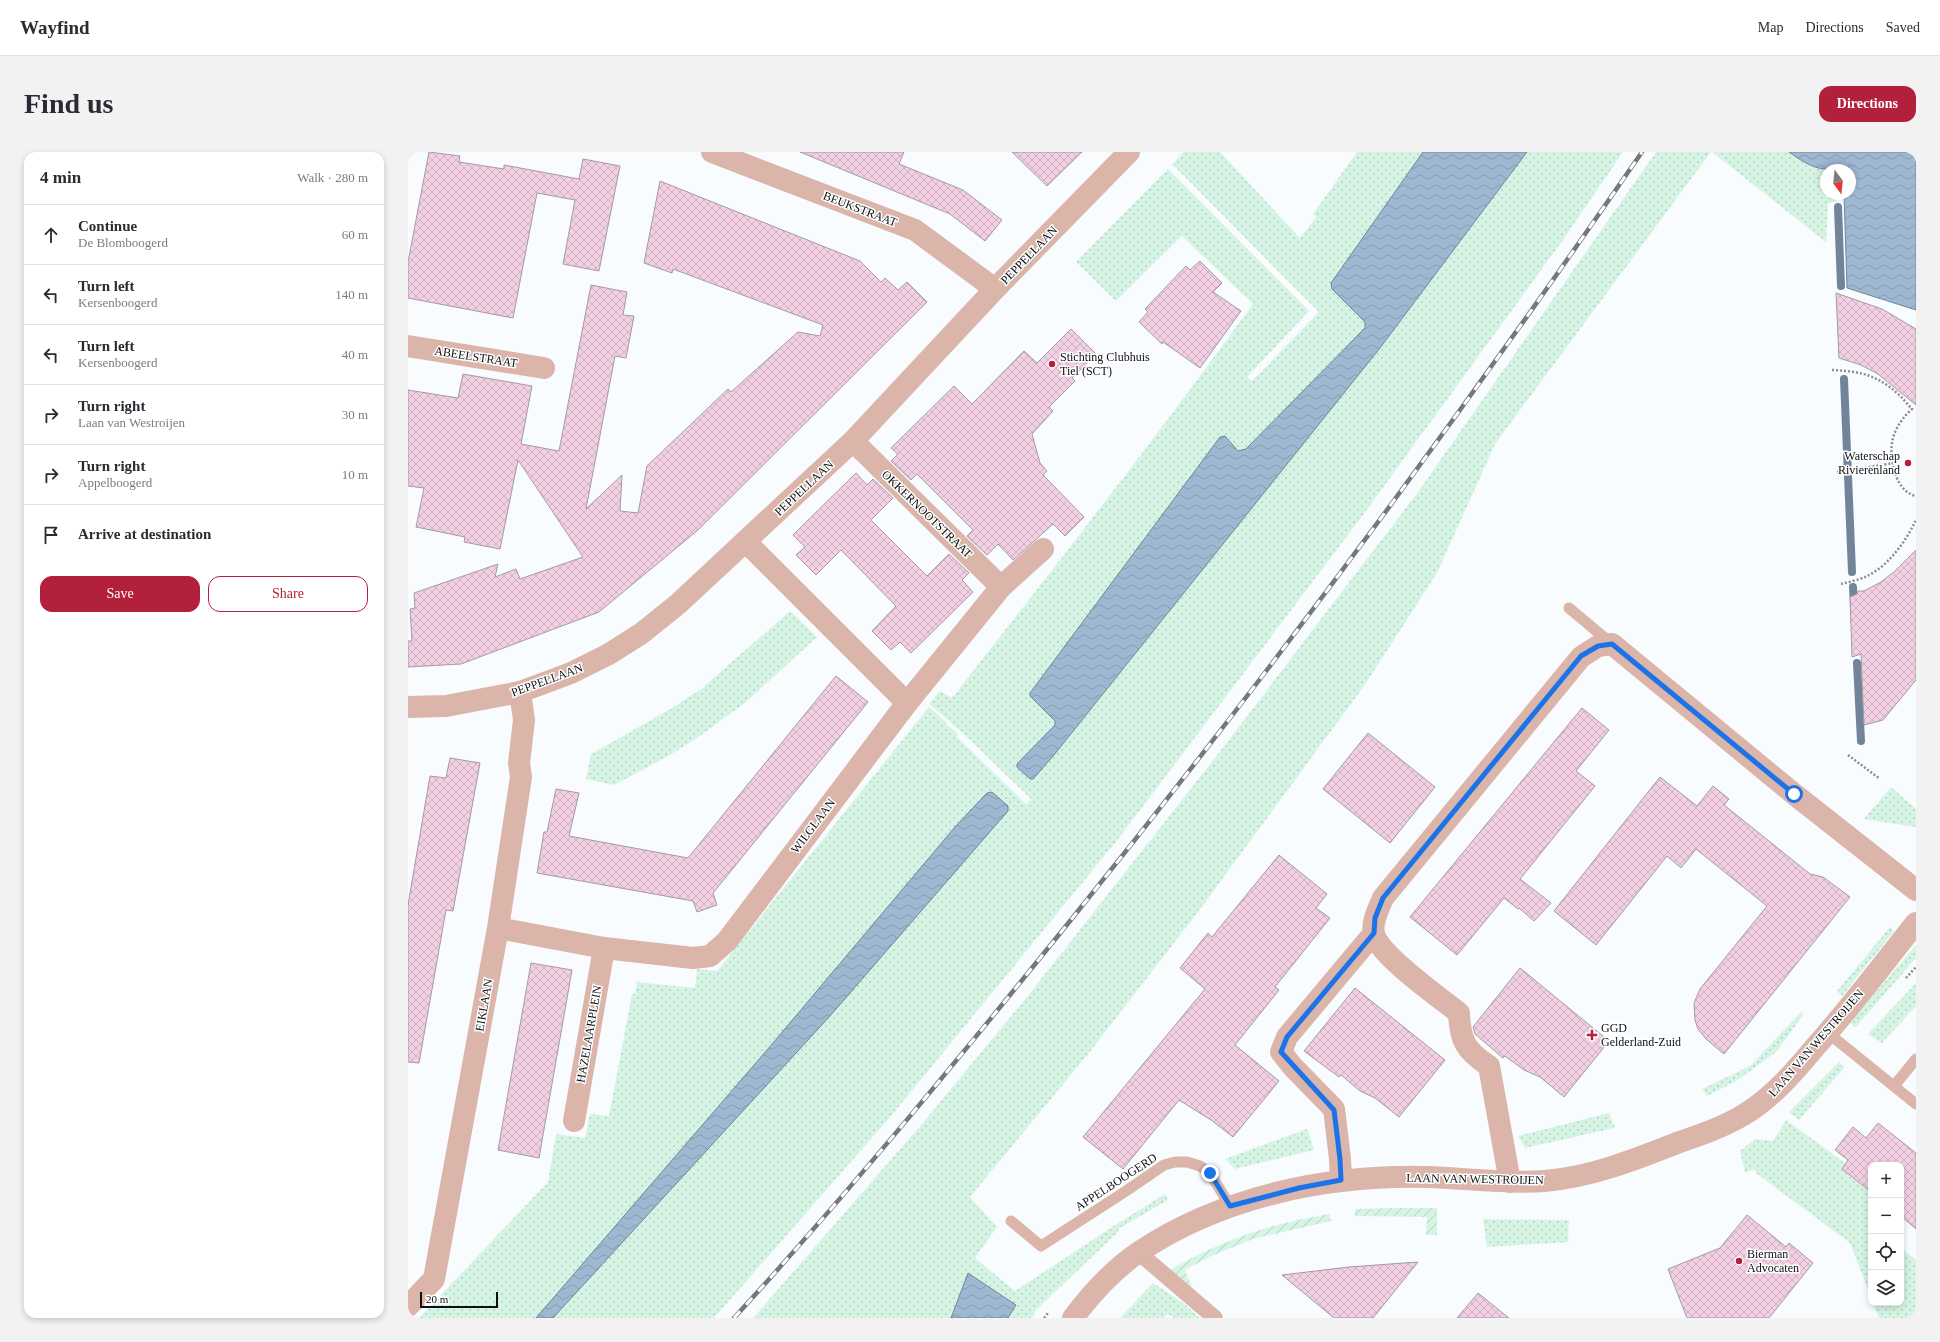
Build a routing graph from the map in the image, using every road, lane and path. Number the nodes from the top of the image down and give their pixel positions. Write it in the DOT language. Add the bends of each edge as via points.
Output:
graph roads {
  1 [pos="712,152"];
  2 [pos="1128,152"];
  3 [pos="995,289"];
  4 [pos="408,346"];
  5 [pos="544,368"];
  6 [pos="1832,370"];
  7 [pos="853,441"];
  8 [pos="1894,463"];
  9 [pos="1837,472"];
  10 [pos="1916,497"];
  11 [pos="1916,520"];
  12 [pos="746,542"];
  13 [pos="1043,549"];
  14 [pos="1842,584"];
  15 [pos="1001,587"];
  16 [pos="1569,608"];
  17 [pos="1605,646"];
  18 [pos="520,692"];
  19 [pos="906,703"];
  20 [pos="408,707"];
  21 [pos="1848,754"];
  22 [pos="1880,779"];
  23 [pos="1916,890"];
  24 [pos="1916,924"];
  25 [pos="498,928"];
  26 [pos="1374,933"];
  27 [pos="604,948"];
  28 [pos="1828,1033"];
  29 [pos="1916,1059"];
  30 [pos="1894,1086"];
  31 [pos="1916,1104"];
  32 [pos="574,1121"];
  33 [pos="1341,1180"];
  34 [pos="1510,1182"];
  35 [pos="1230,1206"];
  36 [pos="1011,1221"];
  37 [pos="1138,1252"];
  38 [pos="408,1306"];
  39 [pos="1073,1318"];
  40 [pos="1215,1318"];
  1 -- 3 [label="street, BEUKSTRAAT" via="915,230"];
  2 -- 3 [label="street, PEPPELLAAN"];
  3 -- 7 [label="street, PEPPELLAAN"];
  4 -- 5 [label="street, ABEELSTRAAT"];
  6 -- 8 [label="path" via="1871,376 1892,388 1912,409 1905,416 1893,438"];
  7 -- 12 [label="street, PEPPELLAAN"];
  7 -- 15 [label="street, OKKERNOOTSTRAAT"];
  8 -- 9 [label="path"];
  8 -- 10 [label="path" via="1898,482 1904,490"];
  11 -- 14 [label="path" via="1886,562 1866,576"];
  12 -- 18 [label="street, PEPPELLAAN" via="678,604 635,637 609,654 571,673"];
  12 -- 19 [label="street"];
  13 -- 15 [label="street"];
  15 -- 19 [label="street"];
  16 -- 17 [label="lane"];
  17 -- 23 [label="street"];
  17 -- 26 [label="street" via="1581,656 1383,898 1375,918"];
  18 -- 20 [label="street, PEPPELLAAN" via="446,706"];
  18 -- 25 [label="street, EIKLAAN" via="524,720 519,763 521,777"];
  19 -- 27 [label="street, WILGLAAN" via="726,942 710,956 693,958"];
  21 -- 22 [label="path"];
  24 -- 28 [label="street, LAAN VAN WESTROIJEN"];
  25 -- 27 [label="street, WILGLAAN"];
  25 -- 38 [label="street, EIKLAAN" via="434,1279"];
  26 -- 33 [label="street" via="1287,1037 1281,1052 1334,1110"];
  26 -- 34 [label="street" via="1384,952 1458,1013 1460,1032 1472,1055 1489,1066"];
  27 -- 32 [label="street, HAZELAARPLEIN"];
  28 -- 30 [label="lane"];
  28 -- 34 [label="street, LAAN VAN WESTROIJEN" via="1768,1099 1718,1128 1586,1175 1543,1181"];
  29 -- 30 [label="lane"];
  30 -- 31 [label="lane"];
  33 -- 34 [label="street, LAAN VAN WESTROIJEN" via="1425,1177"];
  33 -- 35 [label="street, LAAN VAN WESTROIJEN"];
  35 -- 36 [label="lane, APPELBOOGERD" via="1210,1173 1200,1166 1175,1162 1164,1165 1041,1246"];
  35 -- 37 [label="street, LAAN VAN WESTROIJEN" via="1194,1221"];
  37 -- 39 [label="street, LAAN VAN WESTROIJEN" via="1111,1275"];
  37 -- 40 [label="street"];
}
